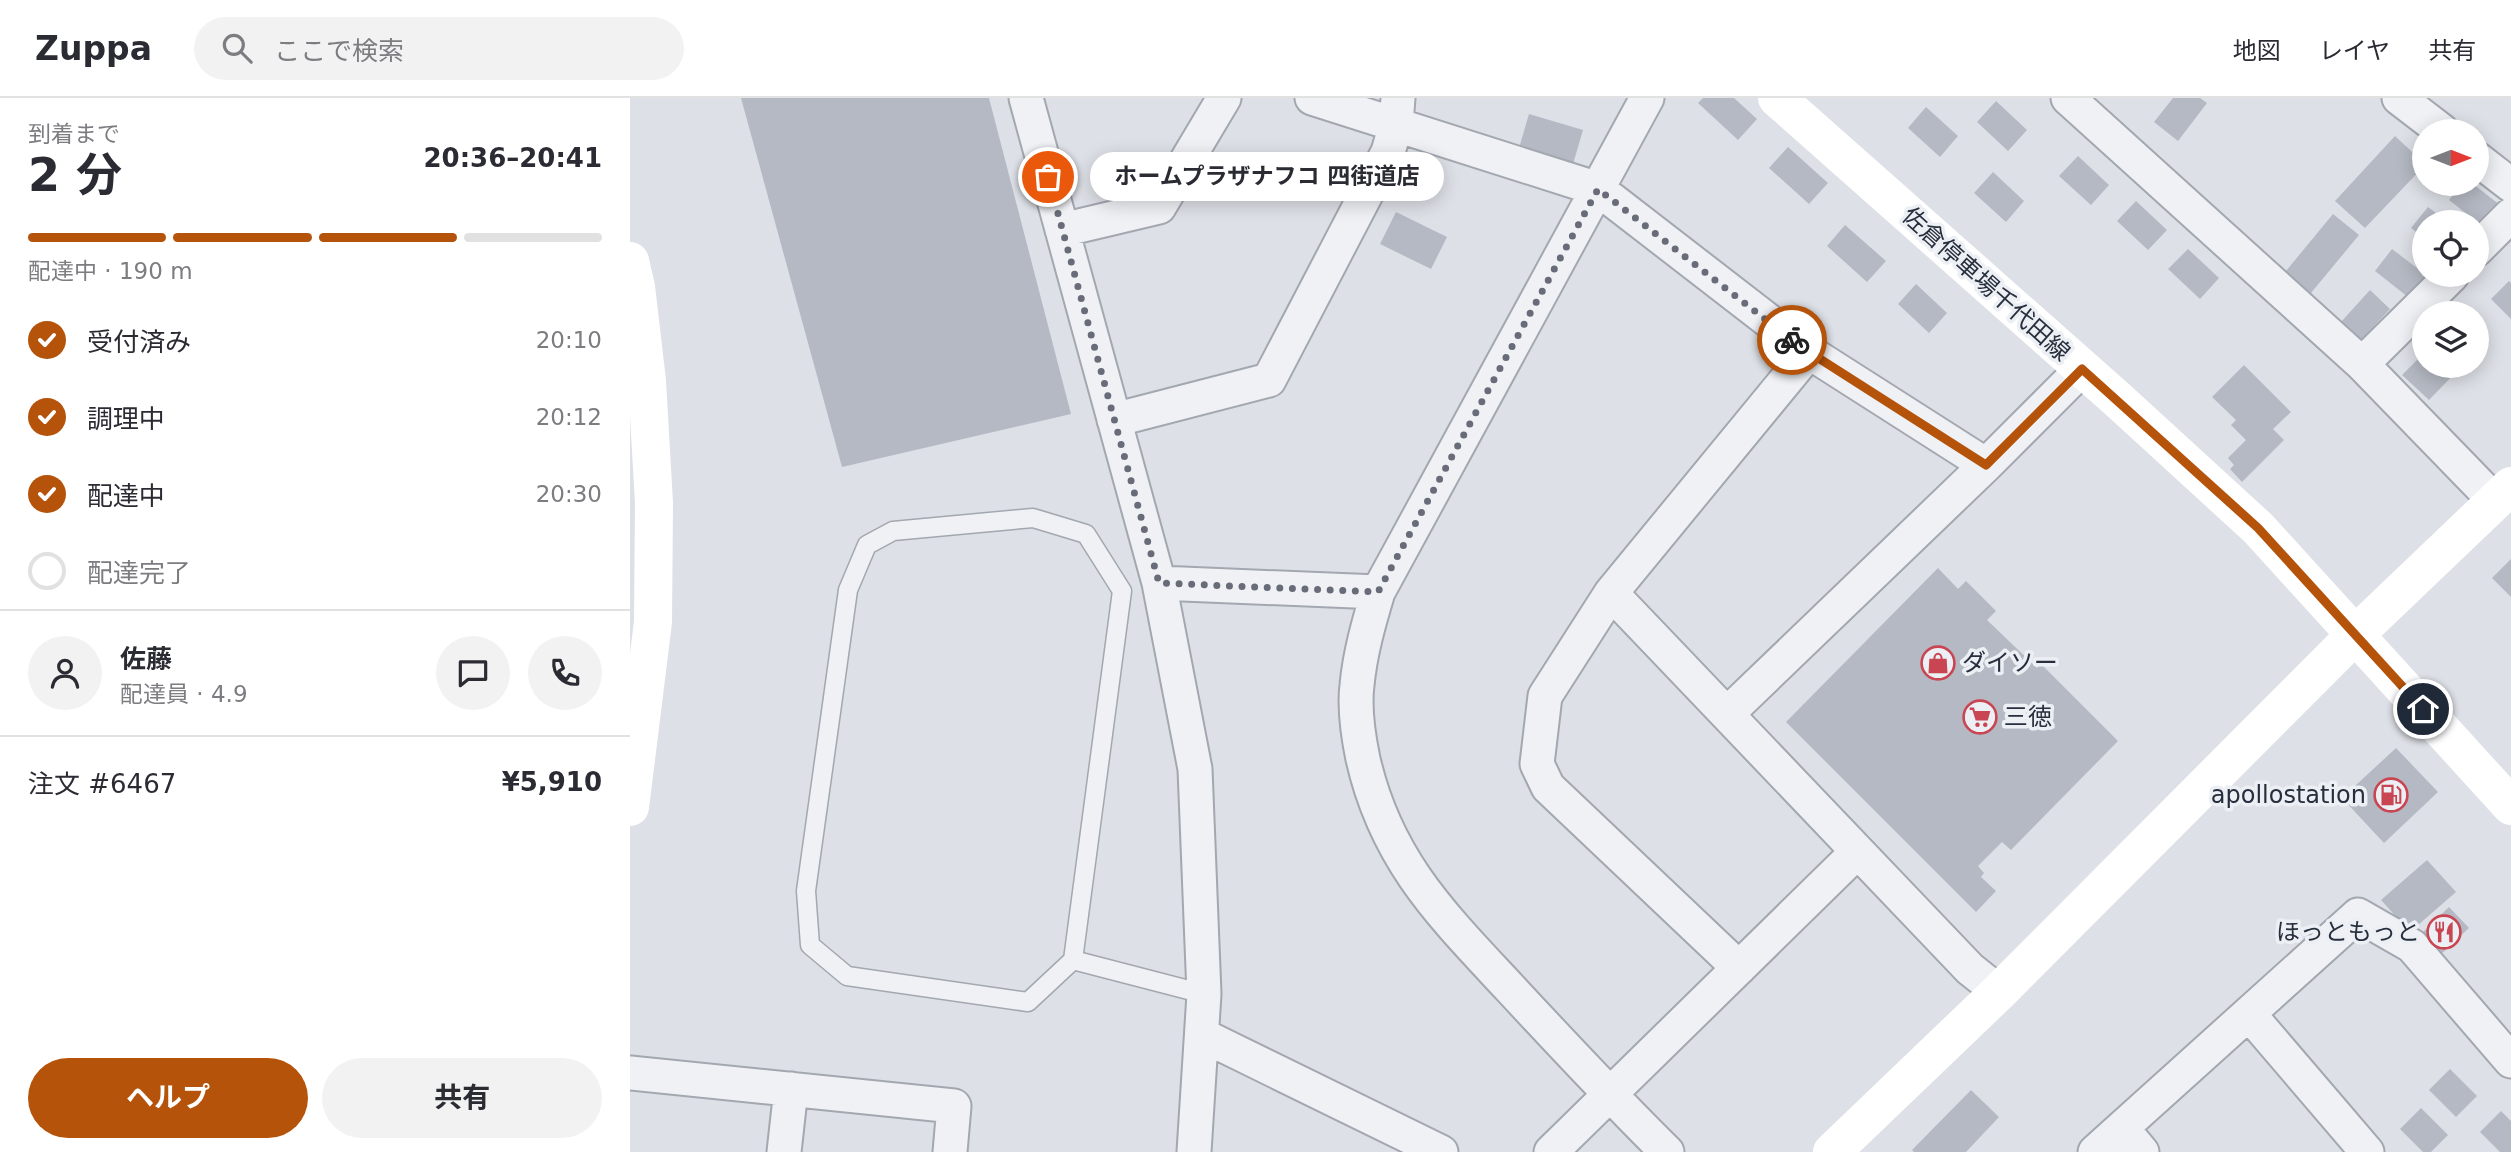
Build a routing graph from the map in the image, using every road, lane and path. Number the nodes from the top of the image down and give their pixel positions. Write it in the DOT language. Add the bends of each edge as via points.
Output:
graph roads {
  1 [pos="1026,98"];
  2 [pos="1224,98"];
  3 [pos="1312,98"];
  4 [pos="1647,98"];
  5 [pos="1777,98"];
  6 [pos="2068,98"];
  7 [pos="2399,98"];
  8 [pos="1397,111"];
  9 [pos="2426,119"];
  10 [pos="2489,168"];
  11 [pos="2511,185"];
  12 [pos="1598,189"];
  13 [pos="2511,215"];
  14 [pos="1062,230"];
  15 [pos="2489,237"];
  16 [pos="630,261"];
  17 [pos="2440,287"];
  18 [pos="1809,352"];
  19 [pos="2362,364"];
  20 [pos="2082,369"];
  21 [pos="1114,421"];
  22 [pos="1986,465"];
  23 [pos="2503,494"];
  24 [pos="1159,583"];
  25 [pos="1378,592"];
  26 [pos="1611,593"];
  27 [pos="2354,635"];
  28 [pos="1728,713"];
  29 [pos="2511,806"];
  30 [pos="630,807"];
  31 [pos="1857,852"];
  32 [pos="1073,960"];
  33 [pos="1739,968"];
  34 [pos="1999,992"];
  35 [pos="1204,994"];
  36 [pos="2249,1014"];
  37 [pos="1202,1035"];
  38 [pos="2511,1061"];
  39 [pos="630,1073"];
  40 [pos="791,1089"];
  41 [pos="1609,1095"];
  42 [pos="2132,1140"];
  43 [pos="784,1152"];
  44 [pos="950,1152"];
  45 [pos="1194,1152"];
  46 [pos="1441,1152"];
  47 [pos="1551,1152"];
  48 [pos="1667,1152"];
  49 [pos="1832,1152"];
  50 [pos="2095,1152"];
  51 [pos="2367,1152"];
  1 -- 14 [label="street"];
  2 -- 14 [label="street" via="1159,207"];
  3 -- 8 [label="street"];
  4 -- 12 [label="street"];
  5 -- 20 [label="street, 佐倉停車場千代田線"];
  6 -- 19 [label="street"];
  7 -- 9 [label="street"];
  8 -- 12 [label="street"];
  8 -- 21 [label="street" via="1388,152 1269,380"];
  10 -- 11 [label="street"];
  12 -- 18 [label="street"];
  12 -- 25 [label="street"];
  13 -- 15 [label="street"];
  14 -- 21 [label="street"];
  16 -- 30 [label="street" via="647,382 654,503 653,622"];
  17 -- 19 [label="street"];
  18 -- 22 [label="street"];
  18 -- 26 [label="street"];
  19 -- 23 [label="street"];
  20 -- 22 [label="street"];
  20 -- 27 [label="street, 佐倉停車場千代田線" via="2258,528"];
  21 -- 24 [label="street"];
  22 -- 28 [label="street"];
  23 -- 27 [label="street"];
  24 -- 25 [label="street"];
  24 -- 35 [label="street" via="1195,769"];
  25 -- 41 [label="street" via="1357,687 1358,734 1371,791 1394,846 1450,923"];
  26 -- 28 [label="street"];
  26 -- 33 [label="street" via="1545,696 1537,764 1548,787"];
  27 -- 29 [label="street, 佐倉停車場千代田線"];
  27 -- 34 [label="street"];
  28 -- 31 [label="street"];
  31 -- 33 [label="street"];
  31 -- 34 [label="street" via="1970,969"];
  32 -- 32 [label="lane" via="1028,1002 847,976 810,945 806,891 848,590 867,545 893,531 1033,518 1086,534 1122,591"];
  32 -- 35 [label="lane"];
  33 -- 41 [label="street"];
  34 -- 49 [label="street"];
  35 -- 37 [label="street"];
  36 -- 38 [label="street" via="2358,915 2412,946"];
  36 -- 42 [label="street"];
  36 -- 51 [label="street"];
  37 -- 45 [label="street"];
  37 -- 46 [label="street"];
  39 -- 40 [label="street"];
  40 -- 43 [label="street"];
  40 -- 44 [label="street" via="954,1105"];
  41 -- 47 [label="street"];
  41 -- 48 [label="street"];
  42 -- 50 [label="street"];
}
